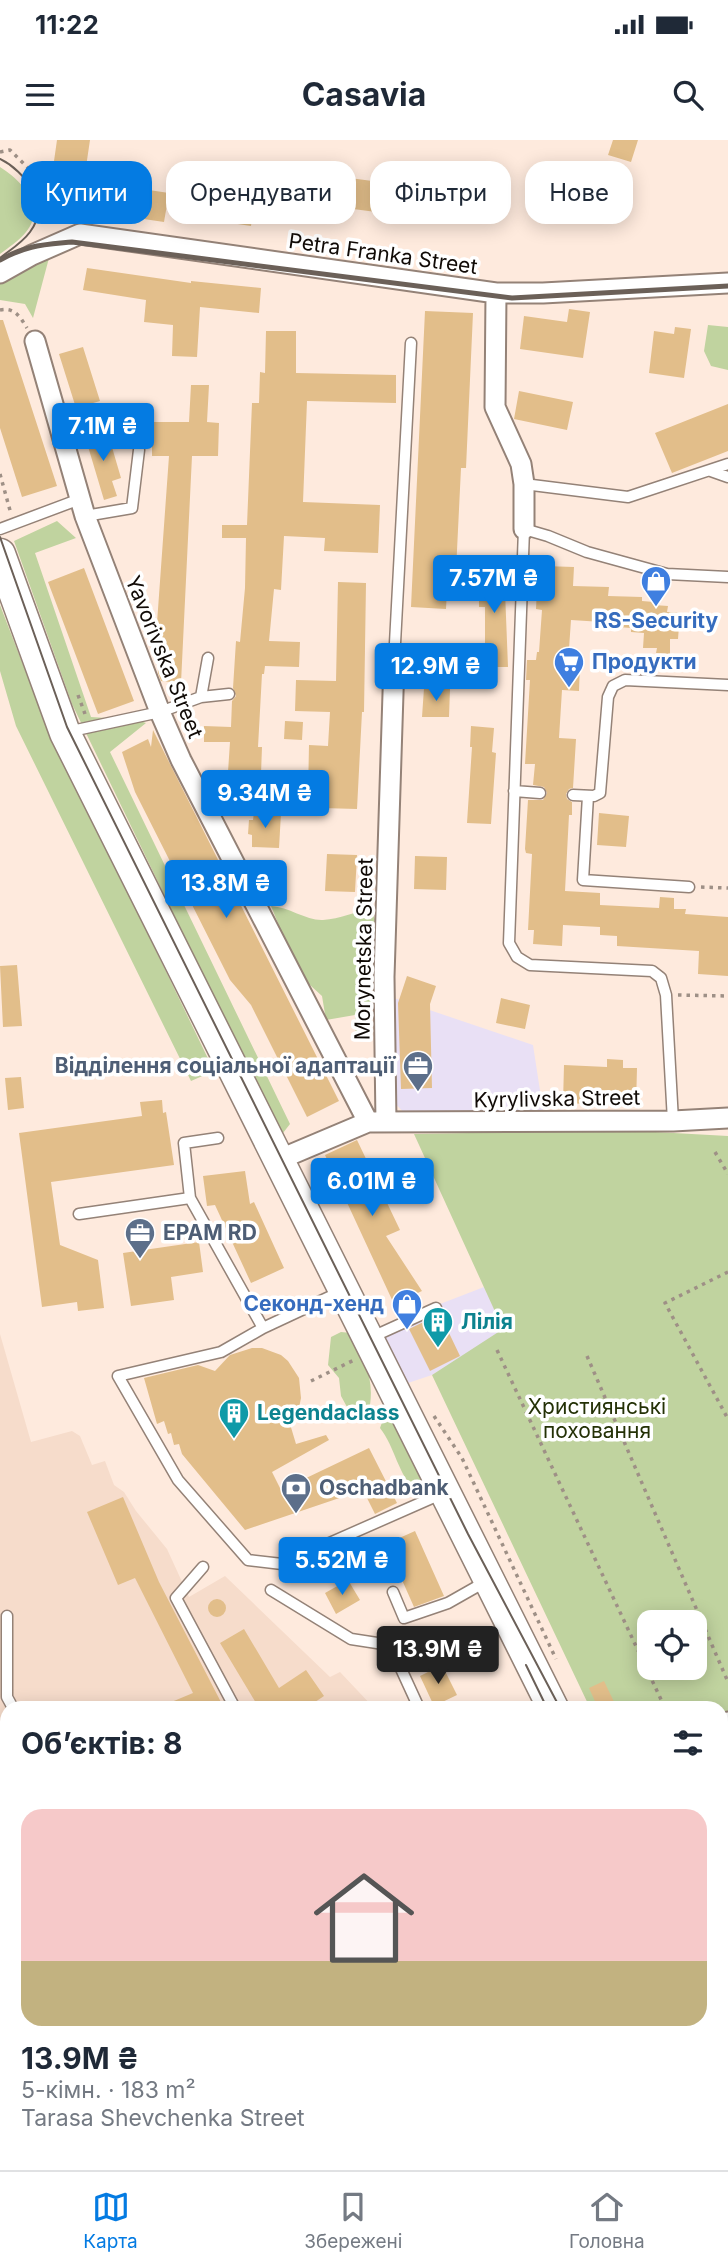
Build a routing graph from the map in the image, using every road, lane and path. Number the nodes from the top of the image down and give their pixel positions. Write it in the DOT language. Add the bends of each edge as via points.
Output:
graph roads {
  1 [pos="0,152"];
  2 [pos="21,161"];
  3 [pos="0,273"];
  4 [pos="728,283"];
  5 [pos="496,293"];
  6 [pos="0,310"];
  7 [pos="35,341"];
  8 [pos="411,344"];
  9 [pos="139,450"];
  10 [pos="728,464"];
  11 [pos="711,471"];
  12 [pos="0,474"];
  13 [pos="728,477"];
  14 [pos="524,484"];
  15 [pos="83,507"];
  16 [pos="14,525"];
  17 [pos="0,529"];
  18 [pos="523,529"];
  19 [pos="0,554"];
  20 [pos="728,577"];
  21 [pos="208,658"];
  22 [pos="394,662"];
  23 [pos="728,685"];
  24 [pos="76,689"];
  25 [pos="229,694"];
  26 [pos="201,697"];
  27 [pos="160,712"];
  28 [pos="77,730"];
  29 [pos="514,791"];
  30 [pos="540,793"];
  31 [pos="573,795"];
  32 [pos="588,796"];
  33 [pos="689,887"];
  34 [pos="728,888"];
  35 [pos="666,995"];
  36 [pos="728,996"];
  37 [pos="728,1118"];
  38 [pos="673,1121"];
  39 [pos="377,1122"];
  40 [pos="218,1138"];
  41 [pos="715,1152"];
  42 [pos="278,1160"];
  43 [pos="728,1174"];
  44 [pos="190,1198"];
  45 [pos="79,1214"];
  46 [pos="728,1272"];
  47 [pos="344,1290"];
  48 [pos="436,1308"];
  49 [pos="263,1328"];
  50 [pos="363,1348"];
  51 [pos="497,1350"];
  52 [pos="587,1356"];
  53 [pos="311,1381"];
  54 [pos="728,1419"];
  55 [pos="445,1493"];
  56 [pos="203,1567"];
  57 [pos="489,1580"];
  58 [pos="271,1590"];
  59 [pos="393,1592"];
  60 [pos="532,1606"];
  61 [pos="7,1616"];
  62 [pos="558,1663"];
  63 [pos="728,1682"];
  64 [pos="9,1701"];
  65 [pos="230,1701"];
  66 [pos="416,1701"];
  67 [pos="550,1701"];
  68 [pos="662,1701"];
  1 -- 2 [label="path" via="10,150"];
  3 -- 5 [label="street, Petra Franka Street" via="80,234"];
  4 -- 5 [label="street, Petra Franka Street"];
  5 -- 14 [label="street" via="495,407 517,453"];
  6 -- 7 [label="path" via="15,311"];
  7 -- 15 [label="street, Yavorivska Street"];
  8 -- 22 [label="lane"];
  9 -- 15 [label="lane" via="132,508"];
  10 -- 11 [label="lane"];
  11 -- 13 [label="lane"];
  11 -- 14 [label="lane" via="628,497"];
  12 -- 16 [label="path"];
  14 -- 18 [label="street"];
  15 -- 16 [label="lane"];
  15 -- 27 [label="street, Yavorivska Street"];
  16 -- 17 [label="lane"];
  18 -- 20 [label="lane" via="667,574"];
  18 -- 29 [label="lane"];
  19 -- 28 [label="main road"];
  21 -- 26 [label="lane"];
  22 -- 39 [label="street, Morynetska Street"];
  23 -- 32 [label="lane" via="625,680 613,686 608,697 602,789 597,796"];
  24 -- 28 [label="path"];
  25 -- 26 [label="lane"];
  26 -- 27 [label="lane"];
  27 -- 28 [label="lane"];
  27 -- 39 [label="street, Yavorivska Street" via="181,760"];
  28 -- 42 [label="main road"];
  29 -- 30 [label="lane"];
  29 -- 35 [label="lane" via="509,943 517,957 530,965 652,971 661,978"];
  31 -- 32 [label="lane"];
  32 -- 33 [label="lane" via="583,880"];
  33 -- 34 [label="path"];
  35 -- 36 [label="path"];
  35 -- 38 [label="lane"];
  37 -- 38 [label="street, Kyrylivska Street"];
  38 -- 39 [label="street, Kyrylivska Street"];
  39 -- 42 [label="street"];
  40 -- 44 [label="lane" via="184,1143"];
  41 -- 43 [label="path"];
  42 -- 47 [label="main road"];
  44 -- 45 [label="lane"];
  44 -- 49 [label="lane"];
  46 -- 54 [label="path" via="665,1303"];
  47 -- 49 [label="lane"];
  47 -- 50 [label="main road"];
  48 -- 50 [label="lane"];
  49 -- 55 [label="lane" via="221,1352 118,1376 178,1480 248,1560 282,1564"];
  50 -- 53 [label="path"];
  50 -- 55 [label="main road"];
  51 -- 68 [label="path"];
  52 -- 63 [label="path"];
  55 -- 57 [label="main road"];
  56 -- 65 [label="lane" via="176,1598"];
  57 -- 59 [label="lane" via="448,1603 404,1618"];
  57 -- 67 [label="main road"];
  58 -- 66 [label="lane" via="351,1639 391,1647"];
  60 -- 62 [label="path"];
  61 -- 64 [label="lane"];
}
